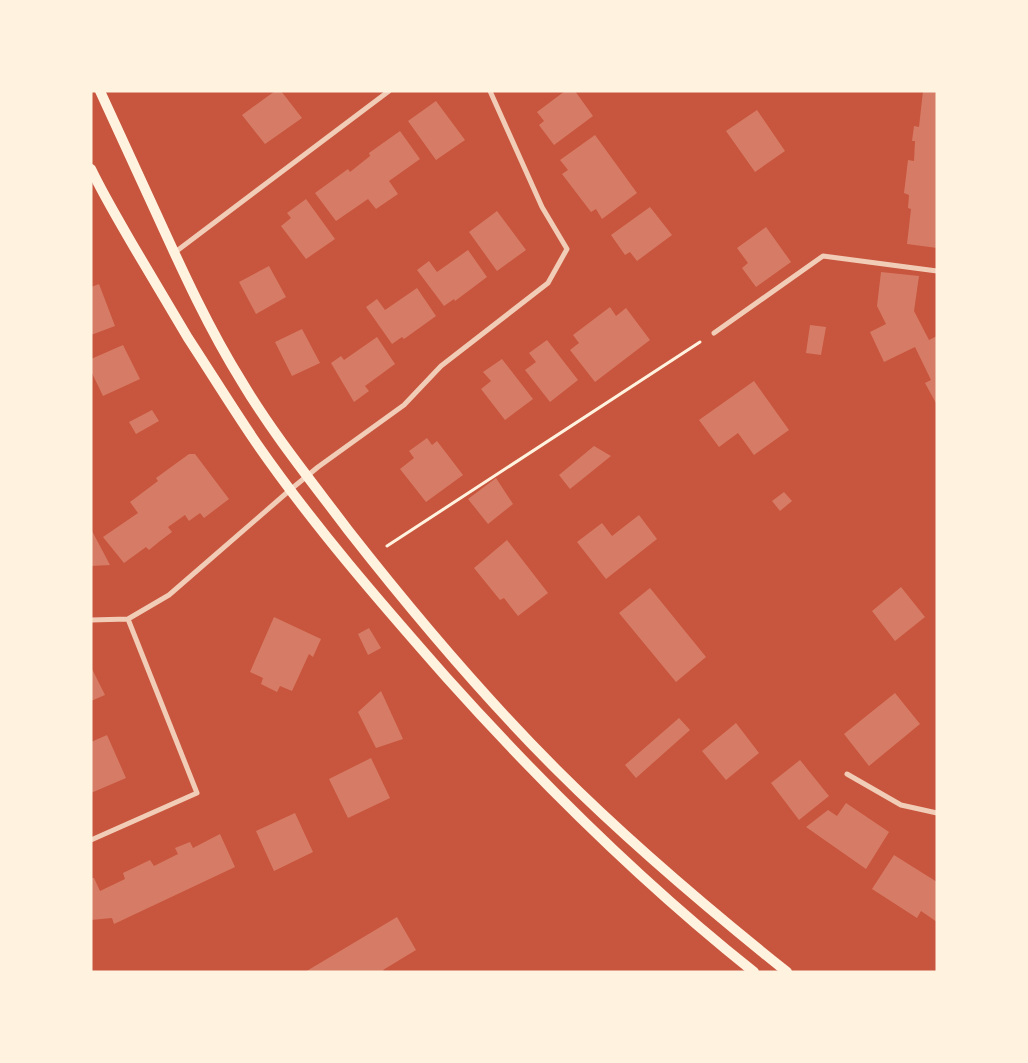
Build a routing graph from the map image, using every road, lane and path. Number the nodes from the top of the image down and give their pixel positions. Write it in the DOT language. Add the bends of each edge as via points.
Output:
graph roads {
  1 [pos="100,91"];
  2 [pos="389,91"];
  3 [pos="490,91"];
  4 [pos="91,169"];
  5 [pos="174,252"];
  6 [pos="937,271"];
  7 [pos="714,333"];
  8 [pos="307,476"];
  9 [pos="290,490"];
  10 [pos="372,559"];
  11 [pos="128,619"];
  12 [pos="91,620"];
  13 [pos="847,774"];
  14 [pos="937,813"];
  15 [pos="91,840"];
  16 [pos="754,972"];
  17 [pos="787,972"];
  1 -- 5 [label="main road"];
  2 -- 5 [label="street"];
  3 -- 8 [label="street" via="542,207 568,249 548,283 441,366 404,405"];
  4 -- 9 [label="main road" via="175,316 224,395"];
  5 -- 8 [label="main road" via="243,385"];
  6 -- 7 [label="street" via="823,256"];
  7 -- 10 [label="path" via="382,548"];
  8 -- 9 [label="street"];
  8 -- 10 [label="main road"];
  9 -- 11 [label="street" via="169,595"];
  9 -- 16 [label="main road" via="415,642 541,780 673,905"];
  10 -- 17 [label="main road" via="493,703 556,770 667,873"];
  11 -- 12 [label="street"];
  11 -- 15 [label="street" via="197,793"];
  13 -- 14 [label="street" via="901,806"];
}
